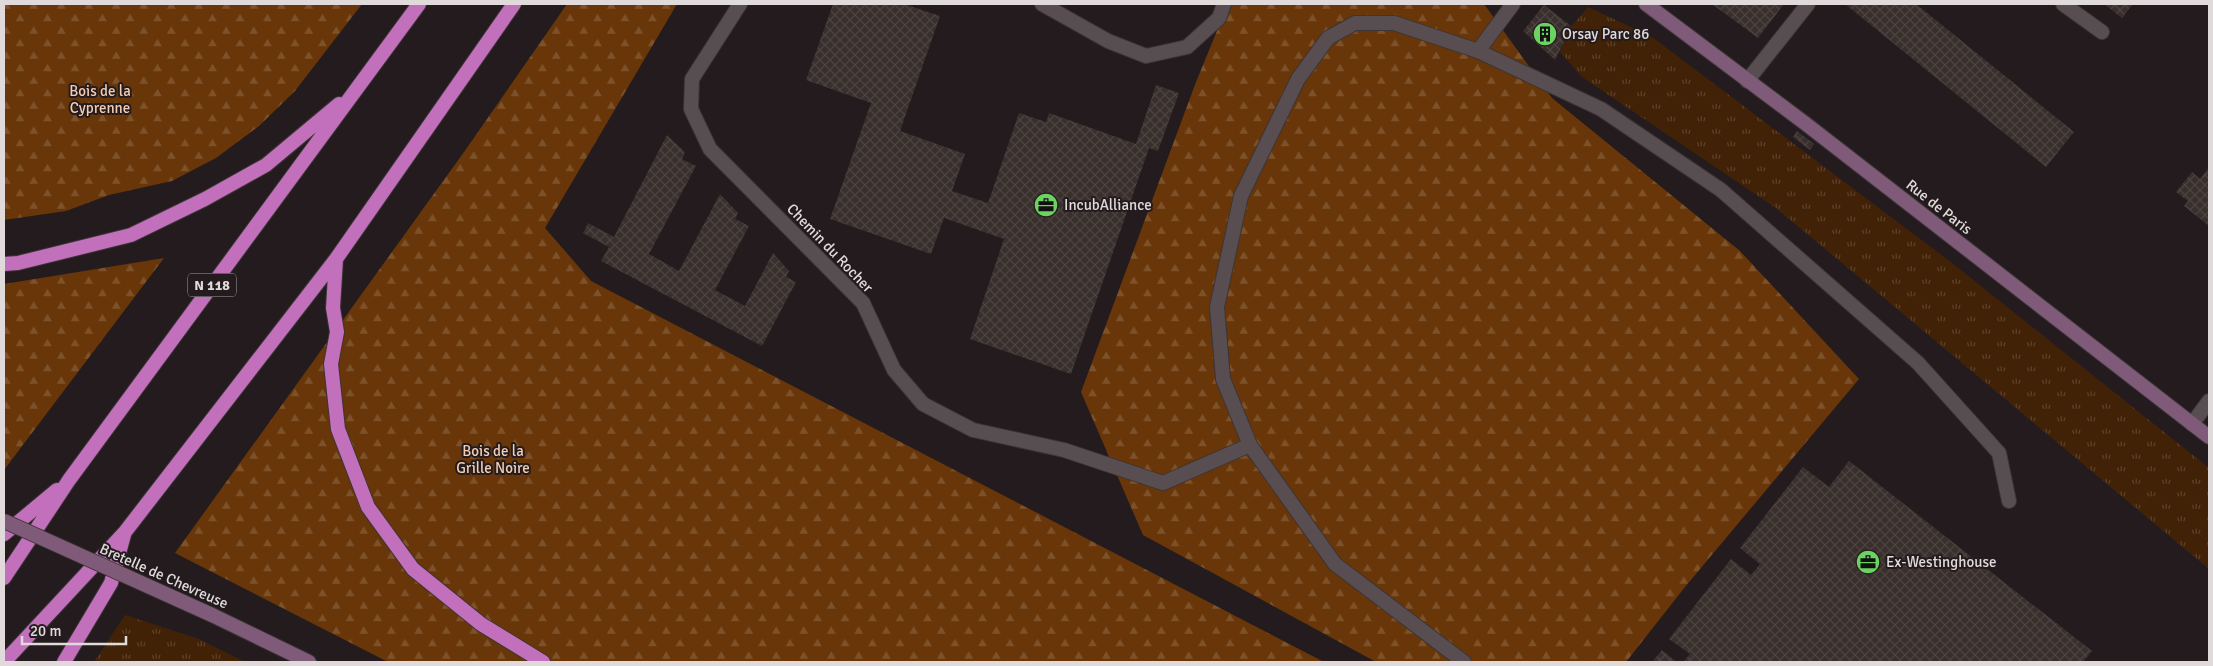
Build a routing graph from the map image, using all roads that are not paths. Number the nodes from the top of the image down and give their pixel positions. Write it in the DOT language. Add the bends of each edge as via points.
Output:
graph roads {
  1 [pos="419,4"];
  2 [pos="514,4"];
  3 [pos="740,4"];
  4 [pos="1042,4"];
  5 [pos="1224,4"];
  6 [pos="1514,4"];
  7 [pos="1646,4"];
  8 [pos="1808,4"];
  9 [pos="2064,4"];
  10 [pos="2102,32"];
  11 [pos="1478,52"];
  12 [pos="1747,81"];
  13 [pos="356,91"];
  14 [pos="336,259"];
  15 [pos="4,264"];
  16 [pos="2209,402"];
  17 [pos="2192,424"];
  18 [pos="2209,437"];
  19 [pos="1250,444"];
  20 [pos="69,480"];
  21 [pos="2009,501"];
  22 [pos="4,522"];
  23 [pos="125,532"];
  24 [pos="4,534"];
  25 [pos="4,578"];
  26 [pos="4,662"];
  27 [pos="64,662"];
  28 [pos="309,662"];
  29 [pos="543,662"];
  30 [pos="1464,662"];
  1 -- 13 [label="highway, N 118"];
  2 -- 14 [label="highway"];
  3 -- 19 [label="lane, Chemin du Rocher" via="692,80 691,109 710,149 863,303 894,370 923,404 973,430 1064,450 1163,482"];
  4 -- 5 [label="lane" via="1108,41 1146,56 1187,47 1219,18"];
  6 -- 11 [label="lane"];
  7 -- 12 [label="main road, Rue de Paris"];
  8 -- 12 [label="lane"];
  9 -- 10 [label="lane"];
  11 -- 19 [label="lane" via="1394,23 1355,23 1328,38 1298,79 1241,196 1217,307 1223,379"];
  11 -- 21 [label="lane" via="1601,109 1721,190 1924,370 1999,453"];
  12 -- 17 [label="main road, Rue de Paris"];
  13 -- 15 [label="highway" via="266,165 132,235"];
  13 -- 20 [label="highway, N 118"];
  14 -- 23 [label="highway"];
  14 -- 29 [label="highway" via="333,308 337,332 330,364 338,429 368,506 413,569 481,624"];
  16 -- 17 [label="lane"];
  17 -- 18 [label="main road, Rue de Paris"];
  19 -- 30 [label="lane" via="1335,564"];
  20 -- 24 [label="highway"];
  20 -- 25 [label="highway, N 118"];
  22 -- 28 [label="main road, Bretelle de Chevreuse, bridge"];
  23 -- 26 [label="highway"];
  23 -- 27 [label="highway" via="111,583"];
}
